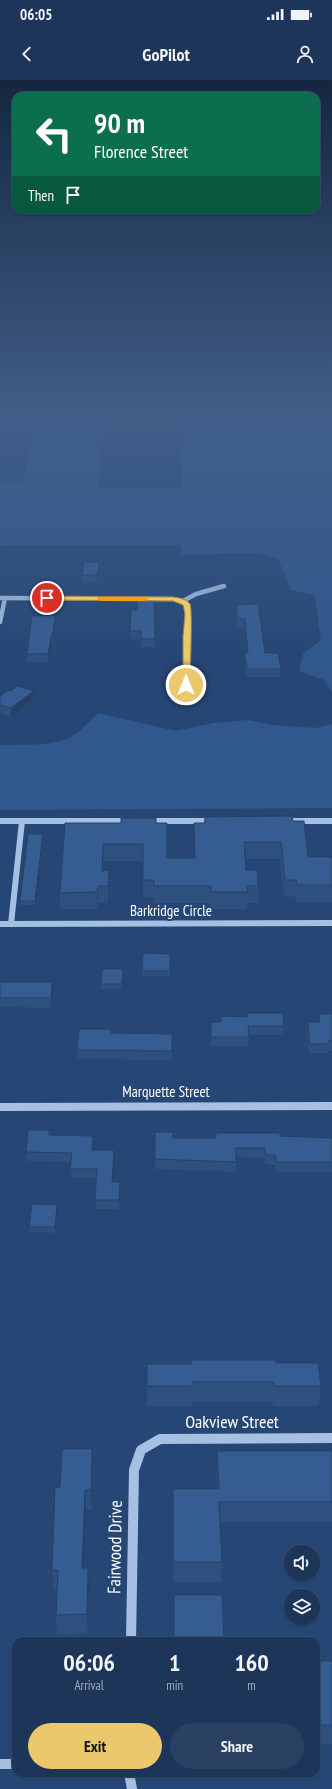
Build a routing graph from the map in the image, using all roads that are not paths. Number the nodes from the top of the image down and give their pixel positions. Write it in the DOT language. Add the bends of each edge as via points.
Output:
graph roads {
  1 [pos="224,586"];
  2 [pos="2,598"];
  3 [pos="183,601"];
  4 [pos="0,622"];
  5 [pos="186,685"];
  6 [pos="0,821"];
  7 [pos="22,821"];
  8 [pos="221,821"];
  9 [pos="276,821"];
  10 [pos="332,821"];
  11 [pos="332,923"];
  12 [pos="0,924"];
  13 [pos="11,924"];
  14 [pos="332,1106"];
  15 [pos="0,1107"];
  16 [pos="332,1438"];
  17 [pos="137,1454"];
  18 [pos="131,1637"];
  19 [pos="0,1764"];
  20 [pos="12,1764"];
  21 [pos="130,1777"];
  22 [pos="132,1789"];
  1 -- 3 [label="street" via="196,594"];
  2 -- 3 [label="street"];
  2 -- 4 [label="street"];
  3 -- 5 [label="street" via="187,604 188,614"];
  6 -- 7 [label="street"];
  7 -- 8 [label="street"];
  7 -- 13 [label="street"];
  9 -- 10 [label="street"];
  11 -- 13 [label="street, Barkridge Circle"];
  12 -- 13 [label="street, Barkridge Circle"];
  14 -- 15 [label="street, Marquette Street"];
  16 -- 17 [label="street, Oakview Street" via="160,1439 148,1444"];
  17 -- 18 [label="street, Fairwood Drive" via="134,1470"];
  19 -- 20 [label="street"];
  21 -- 22 [label="street"];
}
